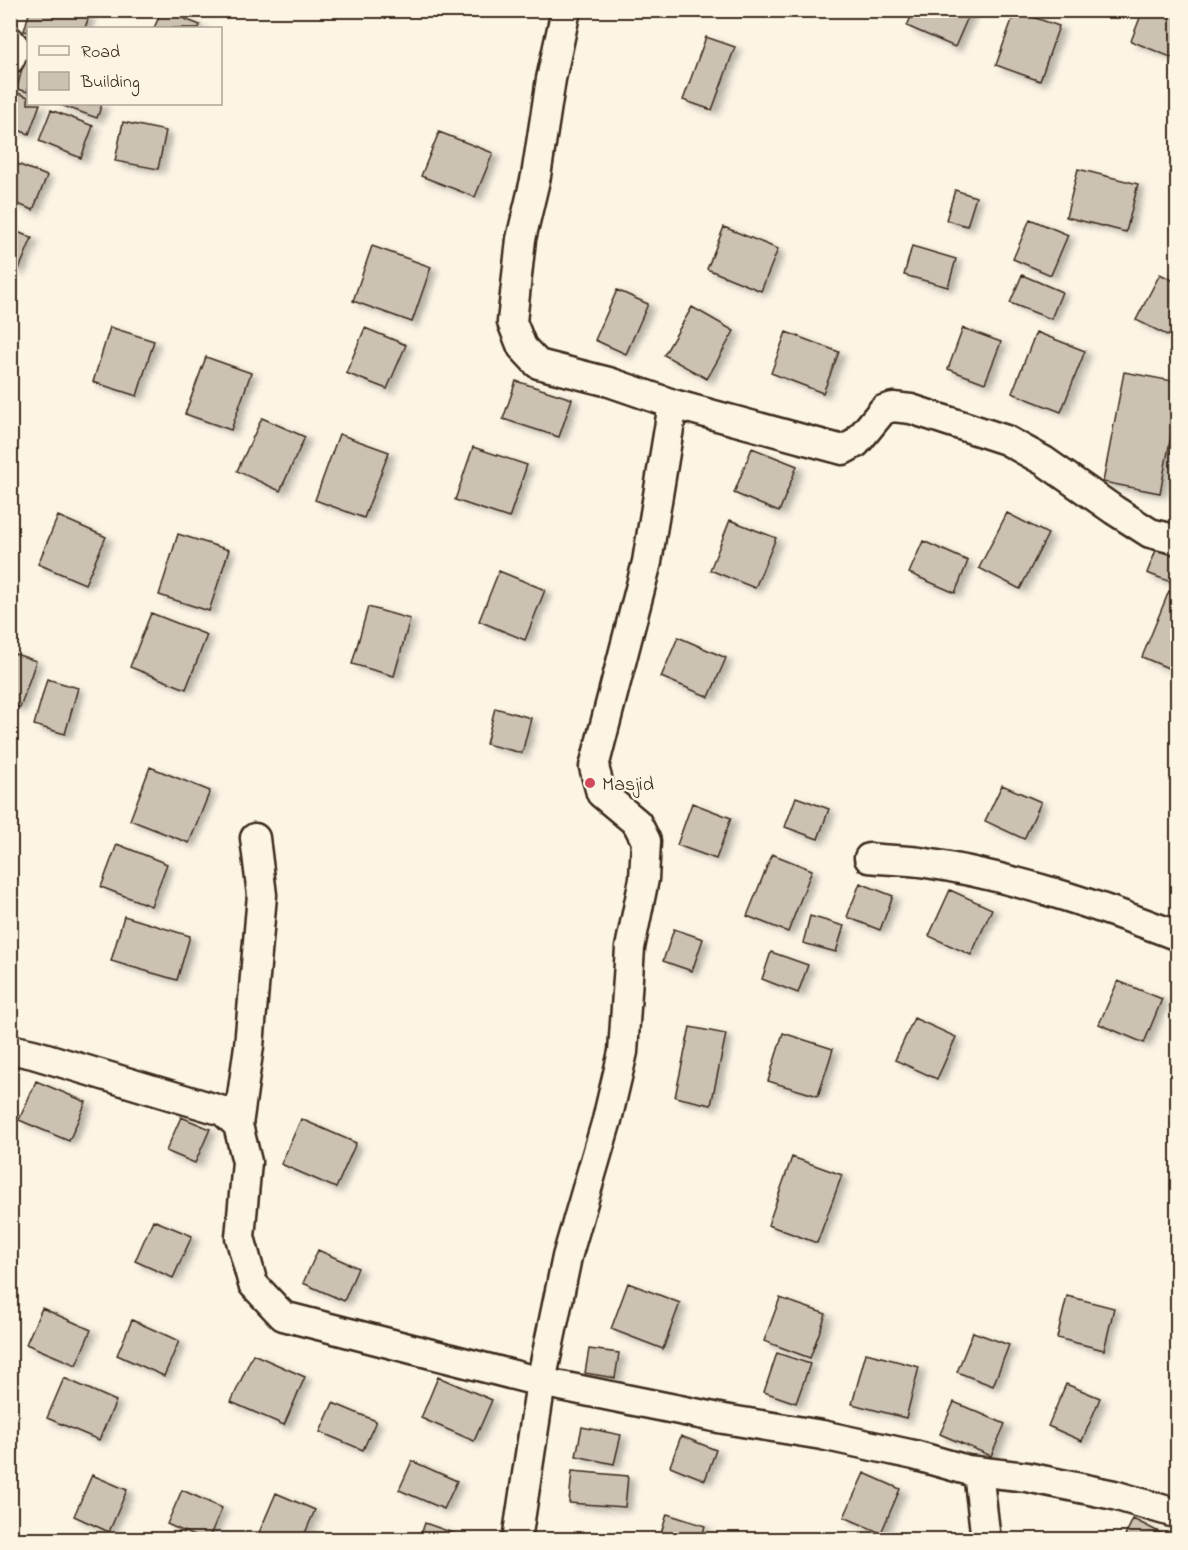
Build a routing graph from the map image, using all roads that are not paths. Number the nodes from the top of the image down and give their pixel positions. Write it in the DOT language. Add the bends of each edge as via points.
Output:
graph roads {
  1 [pos="566,10"];
  2 [pos="10,41"];
  3 [pos="10,59"];
  4 [pos="673,404"];
  5 [pos="1178,540"];
  6 [pos="255,838"];
  7 [pos="869,858"];
  8 [pos="1178,936"];
  9 [pos="10,1050"];
  10 [pos="238,1125"];
  11 [pos="541,1382"];
  12 [pos="978,1472"];
  13 [pos="1178,1514"];
  14 [pos="518,1539"];
  15 [pos="986,1539"];
  1 -- 4 [label="street" via="521,239 512,322 522,347 538,364 618,384"];
  2 -- 3 [label="street" via="15,47"];
  4 -- 5 [label="street" via="843,450 856,443 883,410 911,409 1006,440 1044,460 1150,533"];
  4 -- 11 [label="street" via="647,562 594,767 601,794 638,823 646,841 644,879 630,948 623,1052 567,1257"];
  6 -- 10 [label="street" via="262,895"];
  7 -- 8 [label="street" via="920,862 1055,893"];
  9 -- 10 [label="street" via="223,1111"];
  10 -- 11 [label="street" via="247,1162 240,1237 253,1284 283,1316"];
  11 -- 12 [label="street" via="822,1435"];
  11 -- 14 [label="street"];
  12 -- 13 [label="street" via="1027,1477 1114,1495"];
  12 -- 15 [label="street"];
}
